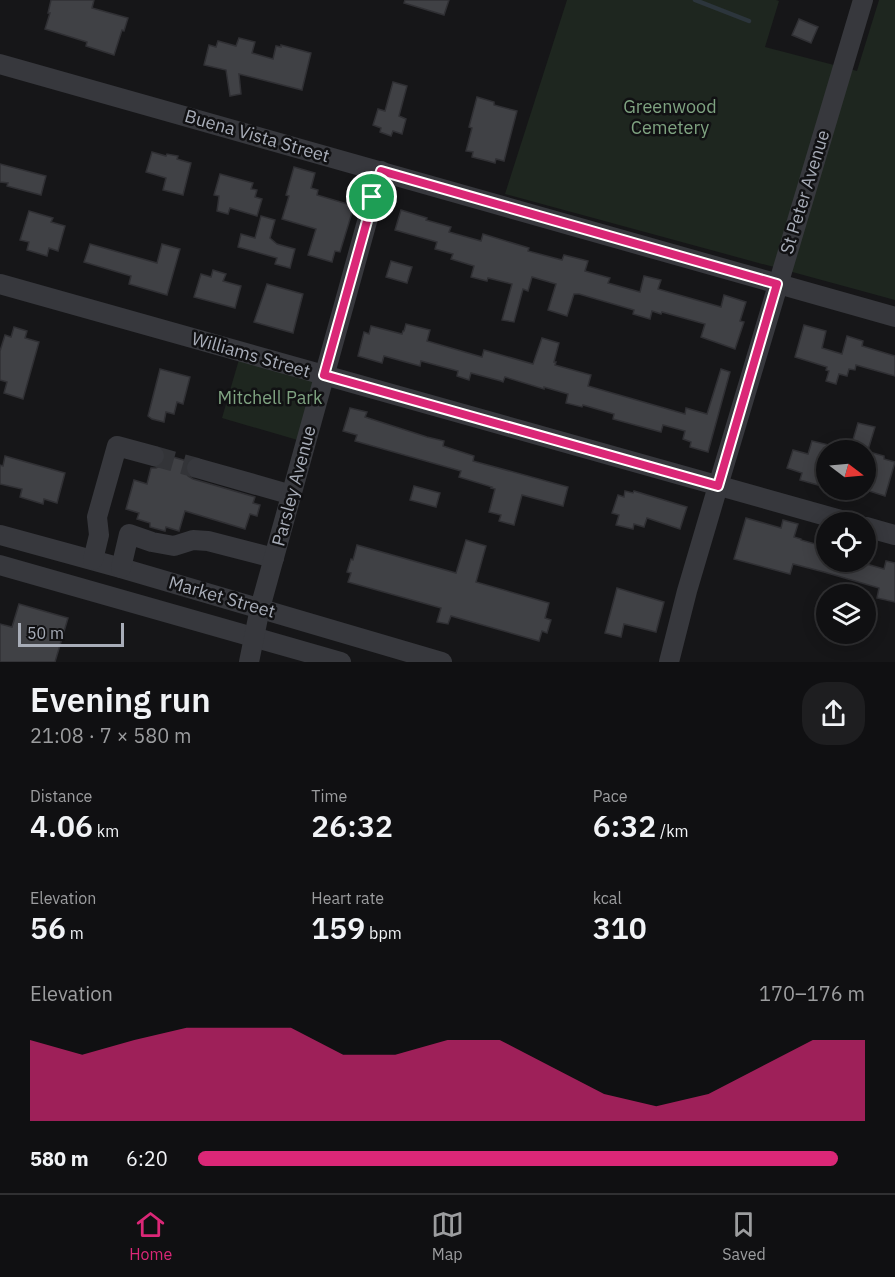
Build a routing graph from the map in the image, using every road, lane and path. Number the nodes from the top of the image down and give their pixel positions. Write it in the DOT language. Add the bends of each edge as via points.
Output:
graph roads {
  1 [pos="863,0"];
  2 [pos="0,64"];
  3 [pos="381,171"];
  4 [pos="0,284"];
  5 [pos="777,284"];
  6 [pos="895,317"];
  7 [pos="324,375"];
  8 [pos="154,456"];
  9 [pos="197,468"];
  10 [pos="718,486"];
  11 [pos="292,495"];
  12 [pos="816,513"];
  13 [pos="876,530"];
  14 [pos="0,535"];
  15 [pos="895,535"];
  16 [pos="274,558"];
  17 [pos="93,560"];
  18 [pos="0,566"];
  19 [pos="121,568"];
  20 [pos="260,608"];
  21 [pos="254,638"];
  22 [pos="249,662"];
  23 [pos="341,662"];
  24 [pos="442,662"];
  25 [pos="669,662"];
  1 -- 5 [label="street, St Peter Avenue"];
  2 -- 3 [label="street, Buena Vista Street"];
  3 -- 5 [label="street, Buena Vista Street"];
  3 -- 7 [label="street, Parsley Avenue"];
  4 -- 7 [label="street, Williams Street"];
  5 -- 6 [label="street, Buena Vista Street"];
  5 -- 10 [label="street, St Peter Avenue"];
  7 -- 10 [label="street, Williams Street"];
  7 -- 11 [label="street, Parsley Avenue"];
  8 -- 17 [label="street" via="117,446 98,518 99,536"];
  9 -- 11 [label="street"];
  10 -- 12 [label="street, Williams Street"];
  10 -- 25 [label="street, St Peter Avenue"];
  11 -- 16 [label="street, Parsley Avenue"];
  13 -- 15 [label="street"];
  14 -- 17 [label="street, Market Street"];
  16 -- 19 [label="street" via="208,541 193,540 174,546 129,534"];
  16 -- 20 [label="street, Parsley Avenue"];
  17 -- 19 [label="street, Market Street"];
  18 -- 21 [label="street, Market Street"];
  19 -- 20 [label="street, Market Street"];
  20 -- 21 [label="street, Parsley Avenue"];
  20 -- 24 [label="street, Market Street"];
  21 -- 22 [label="street, Parsley Avenue"];
  21 -- 23 [label="street, Market Street"];
}
